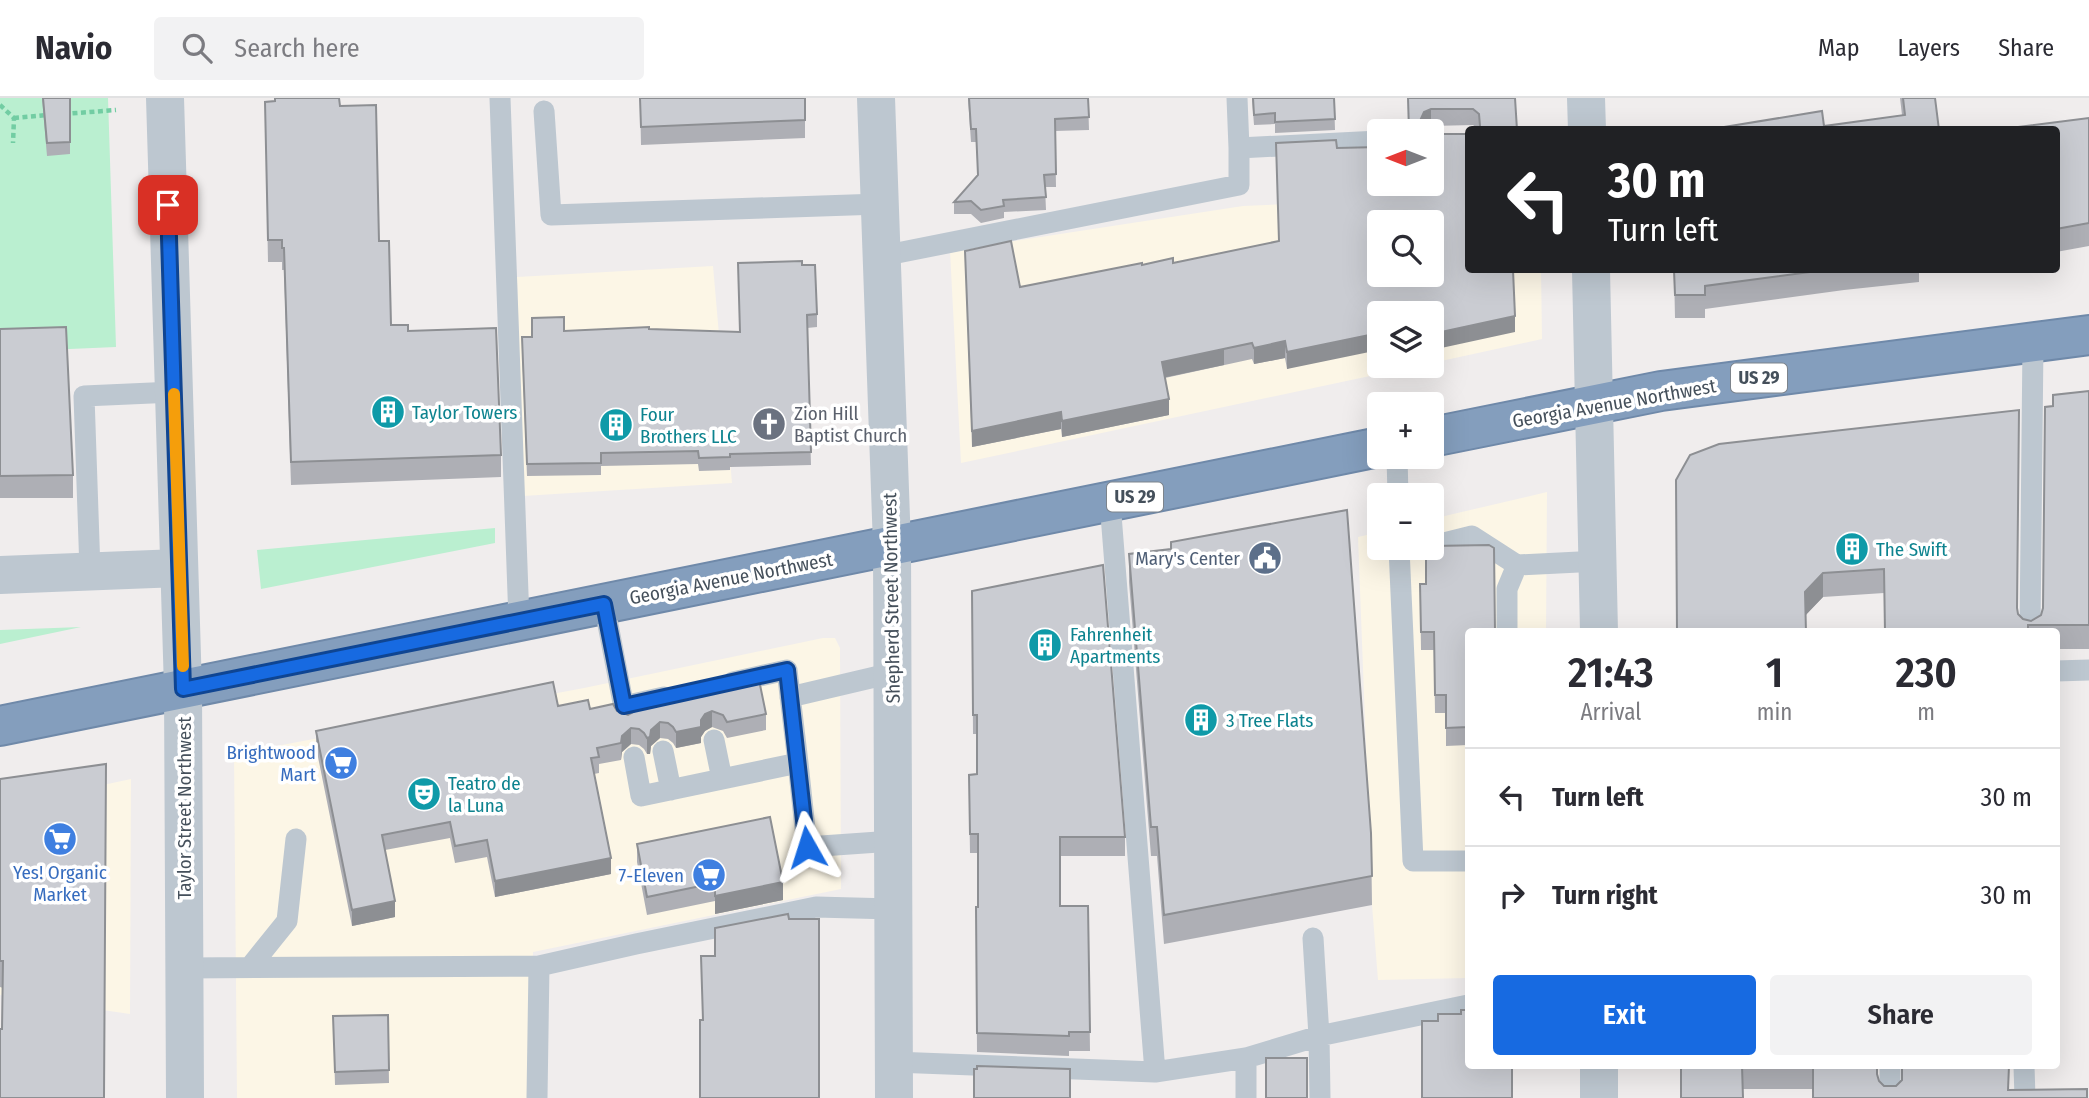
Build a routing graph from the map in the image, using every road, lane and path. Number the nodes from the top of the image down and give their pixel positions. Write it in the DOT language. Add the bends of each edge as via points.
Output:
graph roads {
  1 [pos="164,98"];
  2 [pos="500,98"];
  3 [pos="876,98"];
  4 [pos="1237,98"];
  5 [pos="1586,98"];
  6 [pos="0,105"];
  7 [pos="116,110"];
  8 [pos="544,111"];
  9 [pos="14,118"];
  10 [pos="1587,126"];
  11 [pos="1367,142"];
  12 [pos="13,143"];
  13 [pos="1239,148"];
  14 [pos="880,204"];
  15 [pos="882,256"];
  16 [pos="1591,273"];
  17 [pos="2089,335"];
  18 [pos="2033,342"];
  19 [pos="174,393"];
  20 [pos="1595,404"];
  21 [pos="1444,435"];
  22 [pos="1367,449"];
  23 [pos="1110,502"];
  24 [pos="1444,543"];
  25 [pos="892,546"];
  26 [pos="1400,560"];
  27 [pos="1599,562"];
  28 [pos="1517,565"];
  29 [pos="179,568"];
  30 [pos="90,571"];
  31 [pos="0,575"];
  32 [pos="604,604"];
  33 [pos="519,621"];
  34 [pos="1507,628"];
  35 [pos="1599,628"];
  36 [pos="2030,628"];
  37 [pos="2089,670"];
  38 [pos="2060,671"];
  39 [pos="892,673"];
  40 [pos="716,686"];
  41 [pos="183,689"];
  42 [pos="677,694"];
  43 [pos="790,697"];
  44 [pos="0,726"];
  45 [pos="714,740"];
  46 [pos="663,751"];
  47 [pos="634,757"];
  48 [pos="797,763"];
  49 [pos="723,779"];
  50 [pos="671,790"];
  51 [pos="296,839"];
  52 [pos="893,841"];
  53 [pos="1465,861"];
  54 [pos="893,909"];
  55 [pos="1313,938"];
  56 [pos="539,966"];
  57 [pos="250,967"];
  58 [pos="185,968"];
  59 [pos="1465,1006"];
  60 [pos="1319,1036"];
  61 [pos="1246,1058"];
  62 [pos="1599,1069"];
  63 [pos="1890,1069"];
  64 [pos="2024,1069"];
  65 [pos="1155,1072"];
  66 [pos="894,1080"];
  67 [pos="185,1098"];
  68 [pos="537,1098"];
  69 [pos="1246,1098"];
  70 [pos="1320,1098"];
  71 [pos="1599,1098"];
  72 [pos="1890,1098"];
  73 [pos="2025,1098"];
  1 -- 19 [label="street, Taylor Street Northwest"];
  2 -- 33 [label="lane"];
  3 -- 14 [label="street, Shepherd Street Northwest"];
  4 -- 13 [label="lane"];
  5 -- 10 [label="street"];
  6 -- 9 [label="path"];
  7 -- 9 [label="path"];
  8 -- 14 [label="lane" via="551,215"];
  9 -- 12 [label="path"];
  11 -- 13 [label="lane"];
  13 -- 15 [label="lane" via="1239,185"];
  14 -- 15 [label="street, Shepherd Street Northwest"];
  15 -- 25 [label="street, Shepherd Street Northwest"];
  16 -- 20 [label="street"];
  17 -- 18 [label="highway, Georgia Avenue Northwest / US 29"];
  18 -- 20 [label="highway, Georgia Avenue Northwest / US 29" via="1661,391"];
  18 -- 36 [label="lane"];
  19 -- 29 [label="street, Taylor Street Northwest"];
  19 -- 30 [label="lane" via="84,396"];
  20 -- 21 [label="highway, Georgia Avenue Northwest / US 29"];
  20 -- 27 [label="street"];
  22 -- 23 [label="highway, Georgia Avenue Northwest / US 29"];
  23 -- 25 [label="highway, Georgia Avenue Northwest / US 29"];
  23 -- 65 [label="lane"];
  24 -- 28 [label="lane" via="1472,536"];
  25 -- 32 [label="highway, Georgia Avenue Northwest / US 29"];
  25 -- 39 [label="street, Shepherd Street Northwest"];
  26 -- 53 [label="lane" via="1413,861"];
  27 -- 28 [label="lane"];
  27 -- 35 [label="street"];
  28 -- 34 [label="lane" via="1507,589"];
  29 -- 30 [label="street"];
  29 -- 41 [label="street, Taylor Street Northwest"];
  30 -- 31 [label="street"];
  32 -- 33 [label="highway, Georgia Avenue Northwest / US 29"];
  32 -- 42 [label="lane" via="625,712 654,706"];
  33 -- 41 [label="highway, Georgia Avenue Northwest / US 29"];
  37 -- 38 [label="lane"];
  39 -- 43 [label="lane"];
  39 -- 52 [label="street, Shepherd Street Northwest"];
  40 -- 43 [label="lane" via="787,670"];
  41 -- 44 [label="highway, Georgia Avenue Northwest / US 29"];
  41 -- 58 [label="street, Taylor Street Northwest"];
  43 -- 48 [label="lane"];
  45 -- 49 [label="lane"];
  46 -- 50 [label="lane"];
  47 -- 50 [label="lane" via="642,796"];
  48 -- 49 [label="lane"];
  48 -- 52 [label="lane" via="807,847"];
  49 -- 50 [label="lane"];
  51 -- 57 [label="lane" via="287,921"];
  52 -- 54 [label="street, Shepherd Street Northwest"];
  54 -- 56 [label="lane" via="816,907"];
  54 -- 66 [label="street, Shepherd Street Northwest"];
  55 -- 60 [label="lane"];
  56 -- 57 [label="lane"];
  56 -- 68 [label="lane"];
  57 -- 58 [label="lane"];
  58 -- 67 [label="street, Taylor Street Northwest"];
  59 -- 60 [label="lane"];
  60 -- 61 [label="lane"];
  60 -- 70 [label="lane"];
  61 -- 65 [label="lane"];
  61 -- 69 [label="lane"];
  62 -- 71 [label="street"];
  63 -- 72 [label="lane"];
  64 -- 73 [label="lane"];
  65 -- 66 [label="lane"];
}
